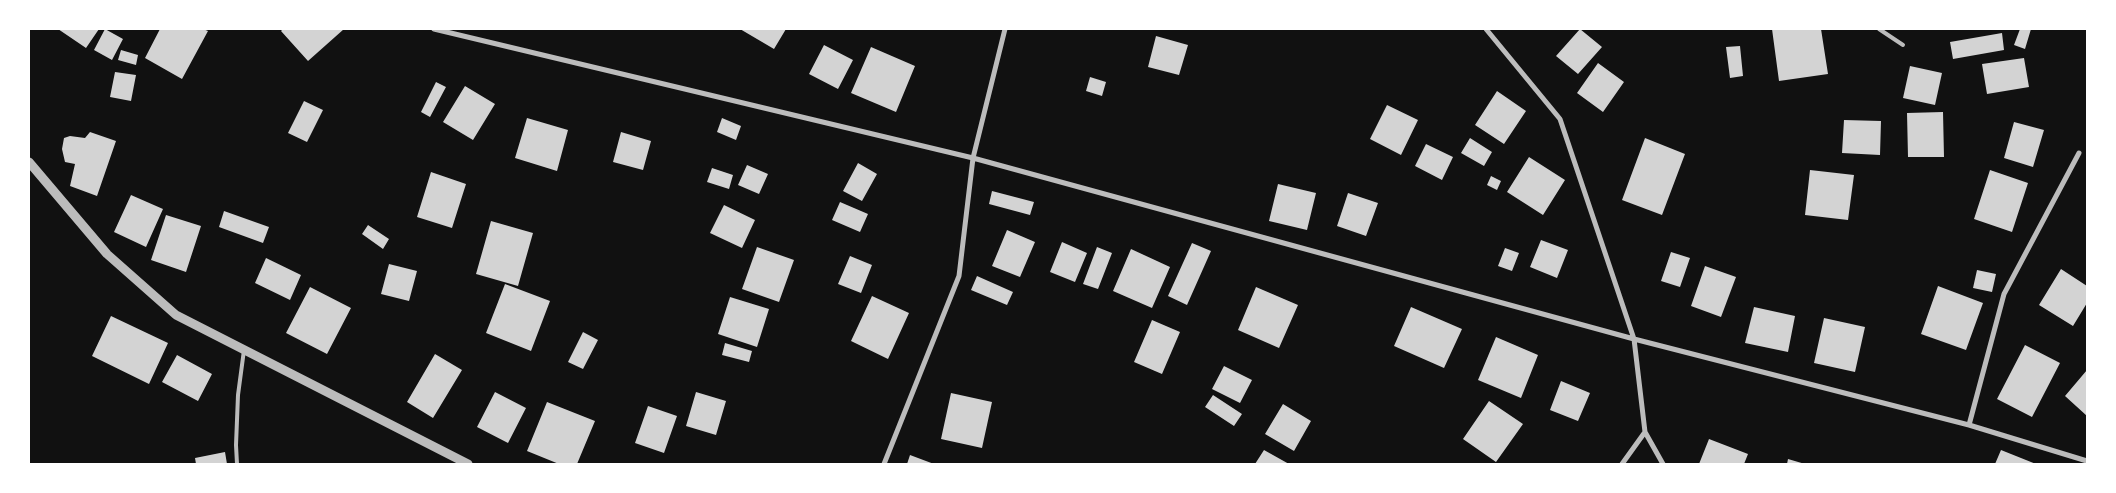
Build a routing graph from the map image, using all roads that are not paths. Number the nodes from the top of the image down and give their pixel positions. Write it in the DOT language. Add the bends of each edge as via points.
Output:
graph roads {
  1 [pos="434,29"];
  2 [pos="1005,29"];
  3 [pos="1486,29"];
  4 [pos="1879,29"];
  5 [pos="1903,45"];
  6 [pos="2079,152"];
  7 [pos="972,158"];
  8 [pos="30,165"];
  9 [pos="1634,340"];
  10 [pos="244,350"];
  11 [pos="1969,426"];
  12 [pos="1645,432"];
  13 [pos="2087,461"];
  14 [pos="238,464"];
  15 [pos="468,464"];
  16 [pos="884,464"];
  17 [pos="1622,464"];
  18 [pos="1663,464"];
  1 -- 7 [label="street"];
  2 -- 7 [label="street"];
  3 -- 9 [label="street" via="1560,119"];
  4 -- 5 [label="lane"];
  6 -- 11 [label="street" via="2004,294"];
  7 -- 9 [label="street"];
  7 -- 16 [label="street" via="959,276"];
  8 -- 10 [label="street" via="107,254 176,315"];
  9 -- 11 [label="street"];
  9 -- 12 [label="street"];
  10 -- 14 [label="lane" via="238,395"];
  10 -- 15 [label="street"];
  11 -- 13 [label="street"];
  12 -- 17 [label="street"];
  12 -- 18 [label="street"];
}
